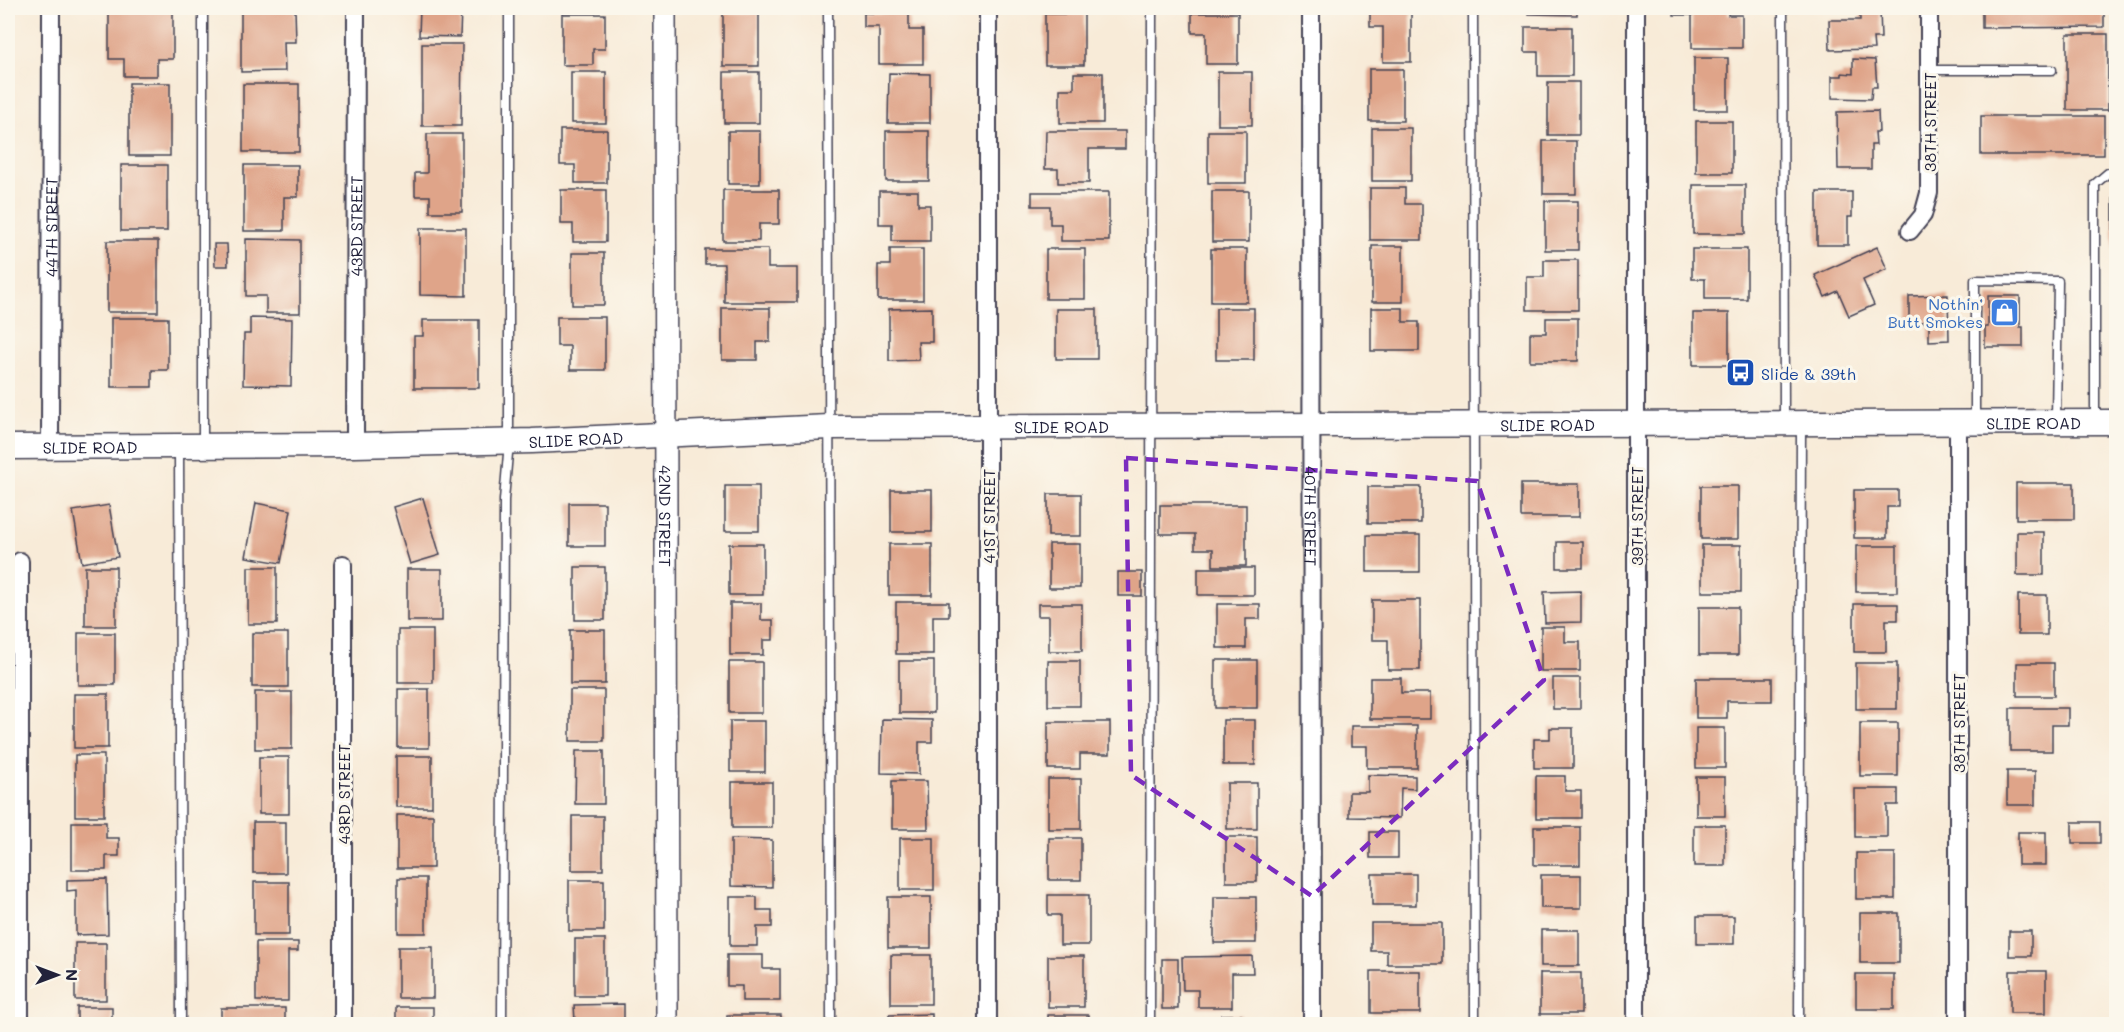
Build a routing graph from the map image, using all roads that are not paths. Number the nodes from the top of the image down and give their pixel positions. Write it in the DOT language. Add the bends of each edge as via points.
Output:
graph roads {
  1 [pos="51,8"];
  2 [pos="203,8"];
  3 [pos="356,8"];
  4 [pos="509,8"];
  5 [pos="665,8"];
  6 [pos="828,8"];
  7 [pos="988,8"];
  8 [pos="1152,8"];
  9 [pos="1311,8"];
  10 [pos="1473,8"];
  11 [pos="1636,8"];
  12 [pos="1783,8"];
  13 [pos="1929,8"];
  14 [pos="1929,70"];
  15 [pos="2052,70"];
  16 [pos="2116,173"];
  17 [pos="1910,231"];
  18 [pos="1966,422"];
  19 [pos="2106,422"];
  20 [pos="1793,423"];
  21 [pos="2056,423"];
  22 [pos="1636,424"];
  23 [pos="1474,425"];
  24 [pos="1152,426"];
  25 [pos="1311,426"];
  26 [pos="829,427"];
  27 [pos="988,427"];
  28 [pos="666,434"];
  29 [pos="509,442"];
  30 [pos="355,445"];
  31 [pos="50,446"];
  32 [pos="179,446"];
  33 [pos="203,446"];
  34 [pos="8,447"];
  35 [pos="20,561"];
  36 [pos="343,564"];
  37 [pos="20,1024"];
  38 [pos="181,1024"];
  39 [pos="343,1024"];
  40 [pos="501,1024"];
  41 [pos="667,1024"];
  42 [pos="831,1024"];
  43 [pos="988,1024"];
  44 [pos="1150,1024"];
  45 [pos="1312,1024"];
  46 [pos="1475,1024"];
  47 [pos="1636,1024"];
  48 [pos="1799,1024"];
  49 [pos="1958,1024"];
  1 -- 31 [label="street, 44TH STREET"];
  2 -- 33 [label="lane"];
  3 -- 30 [label="street, 43RD STREET"];
  4 -- 29 [label="lane"];
  5 -- 28 [label="street, 42ND STREET"];
  6 -- 26 [label="lane"];
  7 -- 27 [label="street, 41ST STREET"];
  8 -- 24 [label="lane"];
  9 -- 25 [label="street, 40TH STREET"];
  10 -- 23 [label="lane"];
  11 -- 22 [label="street, 39TH STREET"];
  12 -- 20 [label="lane"];
  13 -- 14 [label="street, 38TH STREET"];
  14 -- 15 [label="lane"];
  14 -- 17 [label="street, 38TH STREET" via="1929,193 1923,215"];
  16 -- 19 [label="lane" via="2108,173 2095,184"];
  18 -- 20 [label="main road, SLIDE ROAD"];
  18 -- 21 [label="main road, SLIDE ROAD"];
  18 -- 21 [label="lane" via="1975,280 1999,280 2058,281"];
  18 -- 49 [label="street, 38TH STREET"];
  19 -- 21 [label="main road, SLIDE ROAD"];
  20 -- 22 [label="main road, SLIDE ROAD"];
  20 -- 48 [label="lane"];
  22 -- 23 [label="main road, SLIDE ROAD"];
  22 -- 47 [label="street, 39TH STREET"];
  23 -- 25 [label="main road, SLIDE ROAD"];
  23 -- 46 [label="lane"];
  24 -- 25 [label="main road, SLIDE ROAD"];
  24 -- 27 [label="main road, SLIDE ROAD"];
  24 -- 44 [label="lane"];
  25 -- 45 [label="street, 40TH STREET"];
  26 -- 27 [label="main road, SLIDE ROAD"];
  26 -- 28 [label="main road, SLIDE ROAD"];
  26 -- 42 [label="lane"];
  27 -- 43 [label="street, 41ST STREET"];
  28 -- 29 [label="main road, SLIDE ROAD"];
  28 -- 41 [label="street, 42ND STREET"];
  29 -- 30 [label="main road, SLIDE ROAD"];
  29 -- 40 [label="lane" via="504,501"];
  30 -- 33 [label="main road, SLIDE ROAD"];
  31 -- 32 [label="main road, SLIDE ROAD"];
  31 -- 34 [label="main road, SLIDE ROAD"];
  32 -- 33 [label="main road, SLIDE ROAD"];
  32 -- 38 [label="lane"];
  35 -- 37 [label="street"];
  36 -- 39 [label="street, 43RD STREET"];
}
